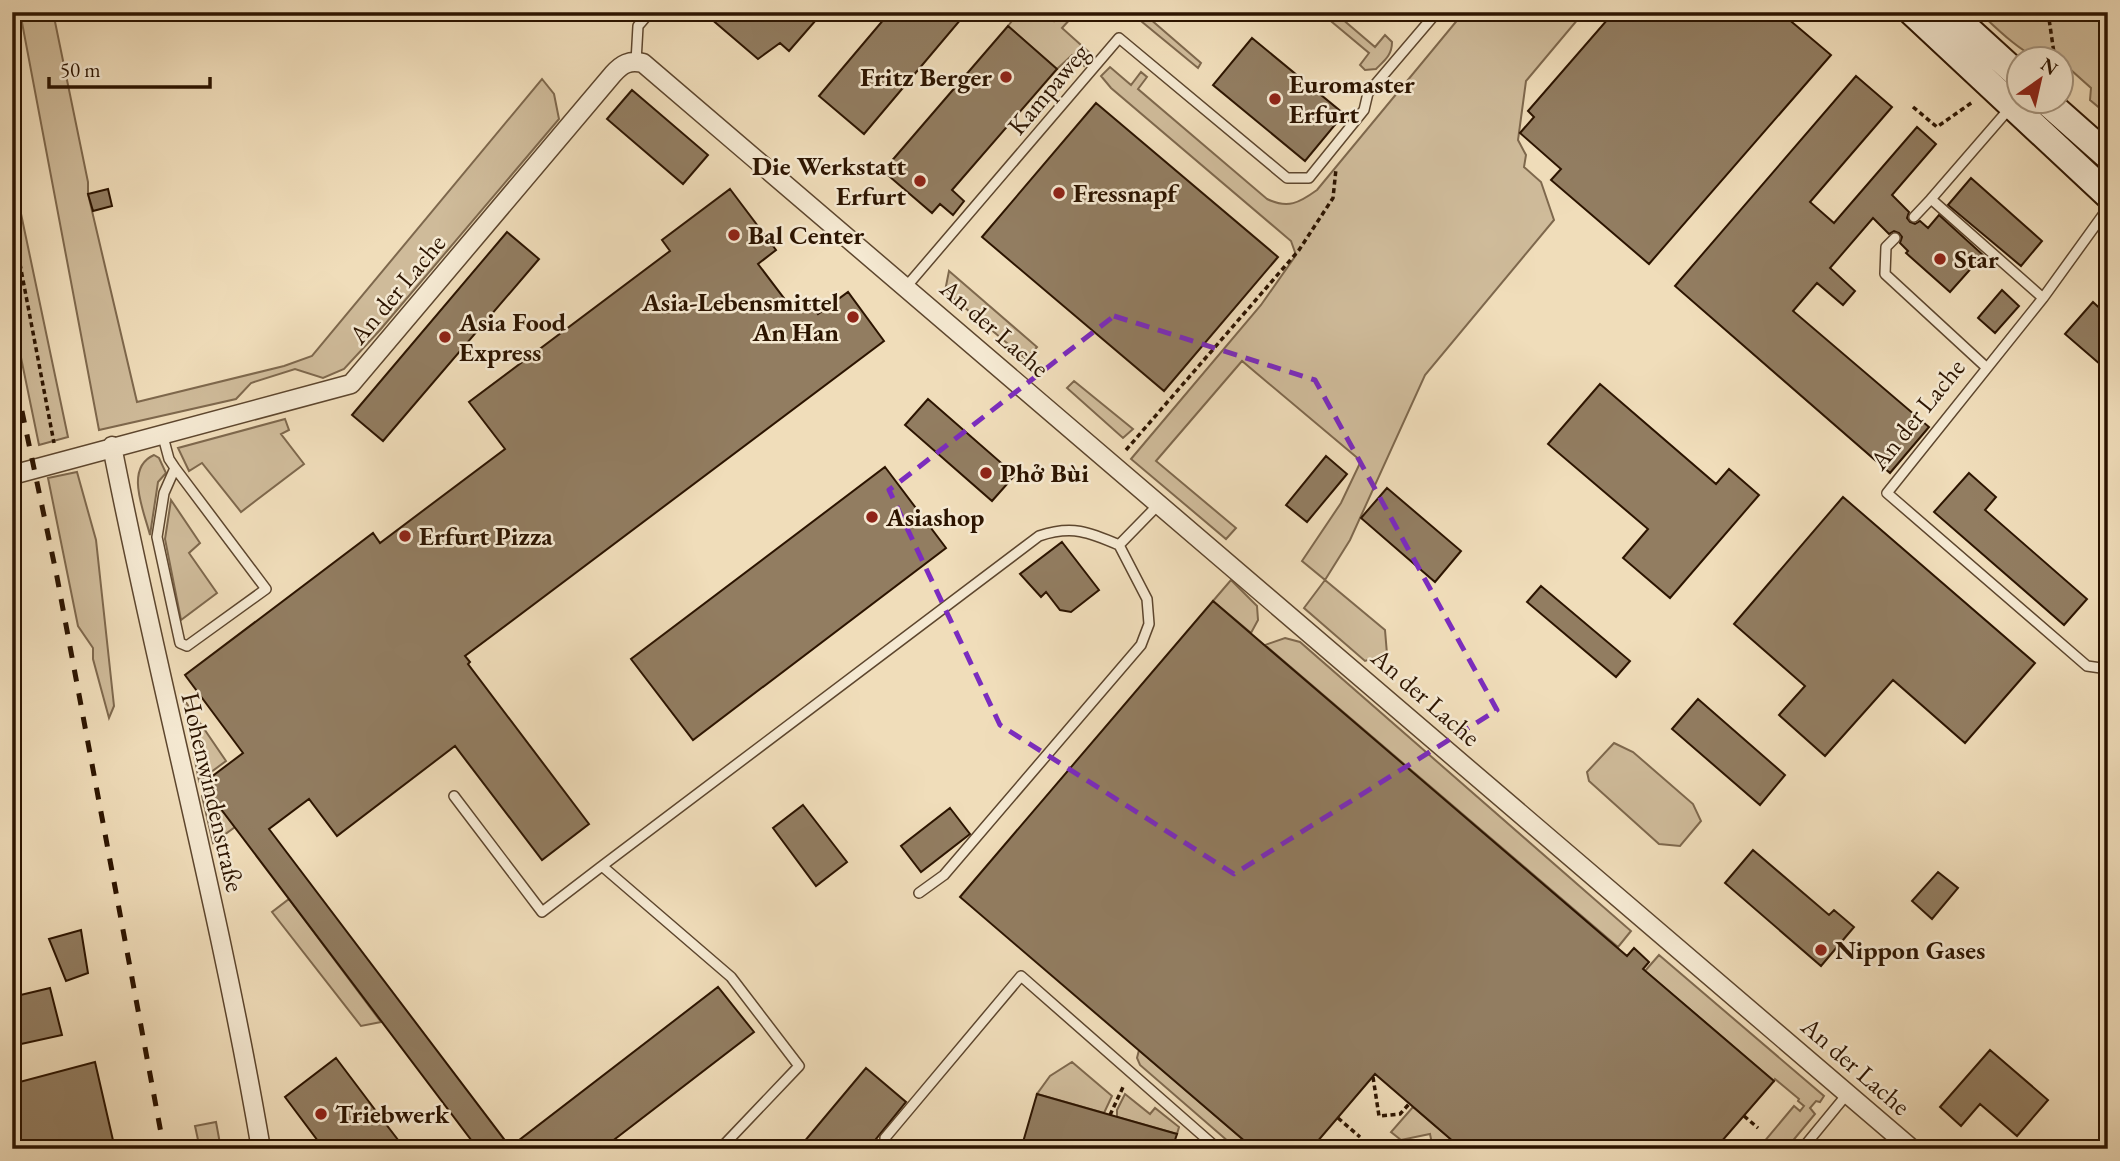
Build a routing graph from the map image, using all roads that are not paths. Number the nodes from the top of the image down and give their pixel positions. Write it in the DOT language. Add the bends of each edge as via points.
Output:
graph roads {
  1 [pos="650,12"];
  2 [pos="1437,12"];
  3 [pos="1912,12"];
  4 [pos="1945,12"];
  5 [pos="636,62"];
  6 [pos="2004,62"];
  7 [pos="2004,110"];
  8 [pos="2004,114"];
  9 [pos="2011,116"];
  10 [pos="2064,116"];
  11 [pos="2108,156"];
  12 [pos="2108,195"];
  13 [pos="1931,199"];
  14 [pos="2108,208"];
  15 [pos="1914,217"];
  16 [pos="1895,238"];
  17 [pos="906,287"];
  18 [pos="2043,298"];
  19 [pos="1987,368"];
  20 [pos="162,433"];
  21 [pos="112,446"];
  22 [pos="175,468"];
  23 [pos="12,475"];
  24 [pos="1159,505"];
  25 [pos="1119,545"];
  26 [pos="2108,669"];
  27 [pos="454,796"];
  28 [pos="602,866"];
  29 [pos="919,894"];
  30 [pos="1848,1093"];
  31 [pos="261,1149"];
  32 [pos="720,1149"];
  33 [pos="886,1149"];
  34 [pos="1218,1149"];
  35 [pos="1802,1149"];
  36 [pos="1912,1149"];
  1 -- 5 [label="lane" via="638,26"];
  2 -- 17 [label="lane, Kampaweg" via="1368,93 1364,110 1309,178 1287,178 1119,38"];
  3 -- 7 [label="main road"];
  4 -- 6 [label="main road"];
  5 -- 17 [label="street, An der Lache" via="649,67"];
  5 -- 20 [label="street, An der Lache" via="624,64 613,74 351,384"];
  8 -- 13 [label="lane"];
  9 -- 12 [label="main road"];
  10 -- 11 [label="main road"];
  13 -- 15 [label="lane"];
  13 -- 18 [label="lane"];
  14 -- 18 [label="lane, An der Lache"];
  16 -- 19 [label="lane" via="1886,247 1885,274"];
  17 -- 24 [label="street, An der Lache"];
  18 -- 19 [label="lane, An der Lache"];
  19 -- 26 [label="lane, An der Lache" via="1887,493 2087,666"];
  20 -- 21 [label="street, An der Lache"];
  20 -- 22 [label="lane"];
  21 -- 23 [label="street, An der Lache"];
  21 -- 31 [label="street, Hohenwindenstraße"];
  22 -- 22 [label="lane" via="266,589 187,646 180,643 157,537 164,493"];
  24 -- 25 [label="lane"];
  24 -- 30 [label="street, An der Lache"];
  25 -- 28 [label="lane" via="1089,532 1060,529 1039,536"];
  25 -- 29 [label="lane" via="1147,599 1149,624 1141,645 944,875"];
  27 -- 28 [label="lane" via="542,912"];
  28 -- 32 [label="lane" via="731,977 799,1066"];
  30 -- 35 [label="lane"];
  30 -- 36 [label="street, An der Lache"];
  33 -- 34 [label="lane" via="885,1138 1021,976"];
}
